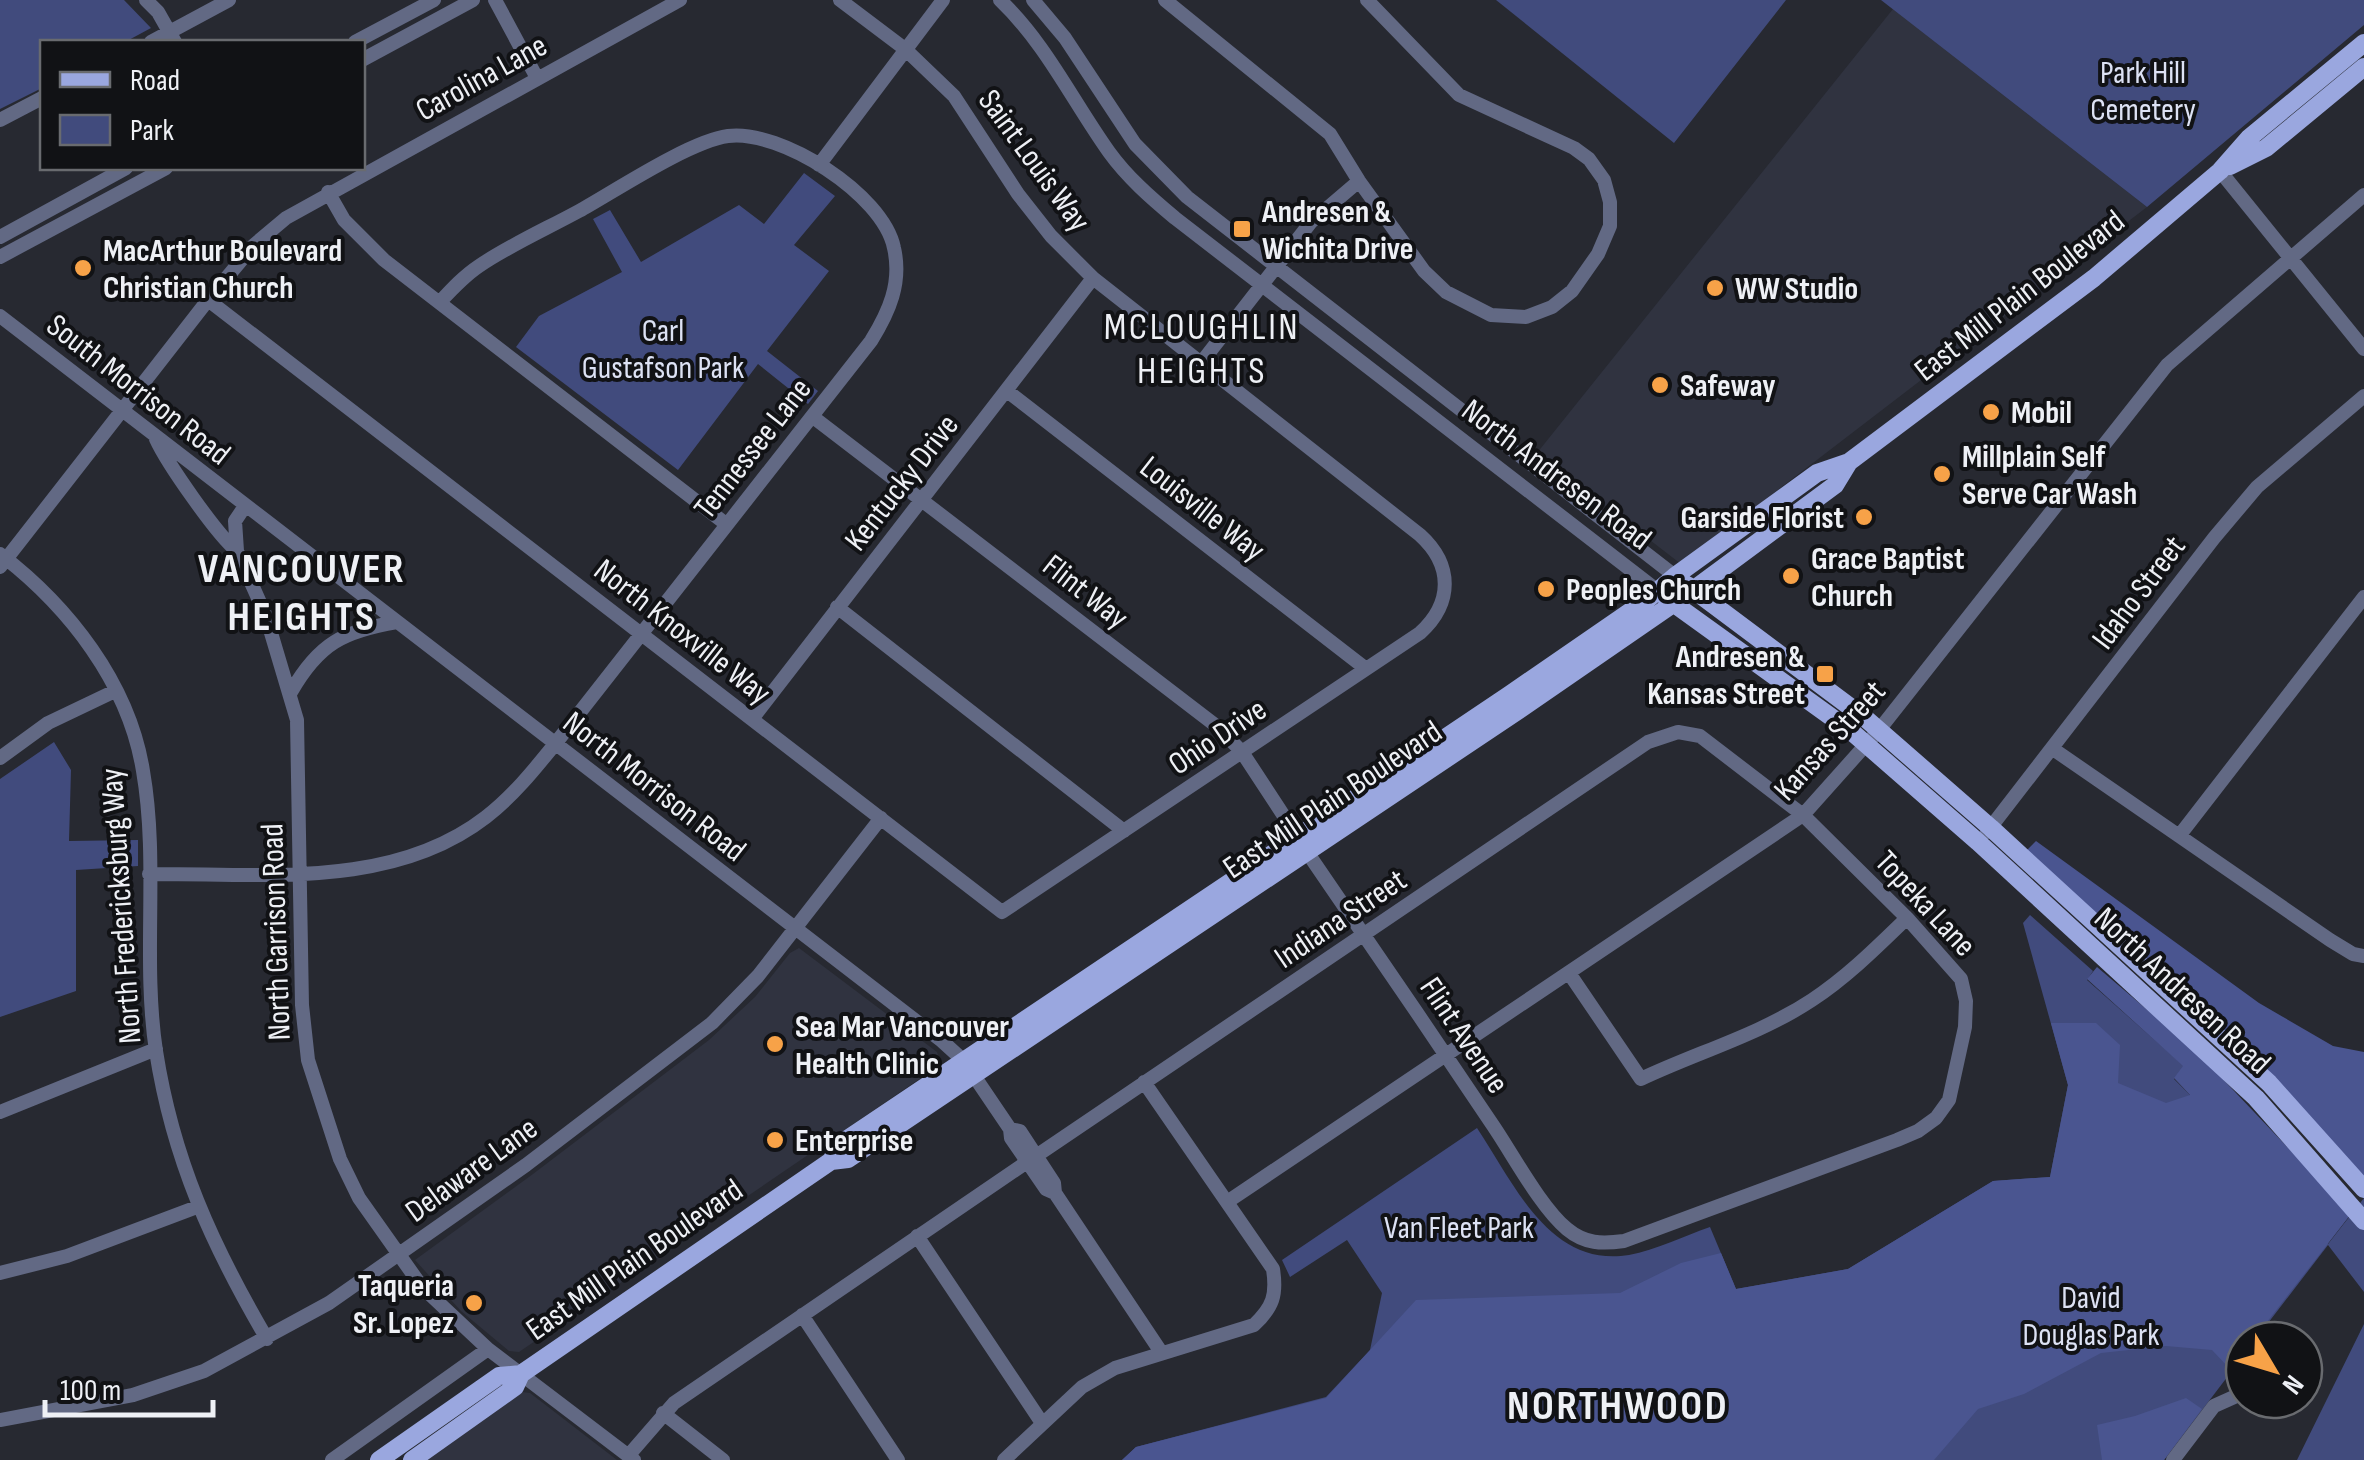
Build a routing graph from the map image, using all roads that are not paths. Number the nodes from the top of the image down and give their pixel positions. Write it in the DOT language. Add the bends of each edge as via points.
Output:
graph roads {
  1 [pos="146,0"];
  2 [pos="229,0"];
  3 [pos="434,0"];
  4 [pos="474,0"];
  5 [pos="495,0"];
  6 [pos="680,0"];
  7 [pos="840,0"];
  8 [pos="943,0"];
  9 [pos="1000,0"];
  10 [pos="1033,0"];
  11 [pos="1165,0"];
  12 [pos="1367,0"];
  13 [pos="173,38"];
  14 [pos="359,40"];
  15 [pos="2364,43"];
  16 [pos="905,49"];
  17 [pos="365,58"];
  18 [pos="2364,67"];
  19 [pos="537,78"];
  20 [pos="40,99"];
  21 [pos="0,120"];
  22 [pos="819,165"];
  23 [pos="122,170"];
  24 [pos="162,170"];
  25 [pos="2220,170"];
  26 [pos="1359,181"];
  27 [pos="328,192"];
  28 [pos="2364,195"];
  29 [pos="0,237"];
  30 [pos="0,257"];
  31 [pos="2288,257"];
  32 [pos="1276,267"];
  33 [pos="1092,278"];
  34 [pos="1262,285"];
  35 [pos="208,300"];
  36 [pos="440,302"];
  37 [pos="0,316"];
  38 [pos="2364,349"];
  39 [pos="1201,363"];
  40 [pos="1007,391"];
  41 [pos="2364,396"];
  42 [pos="124,410"];
  43 [pos="812,416"];
  44 [pos="154,434"];
  45 [pos="1850,462"];
  46 [pos="922,499"];
  47 [pos="245,506"];
  48 [pos="726,524"];
  49 [pos="237,551"];
  50 [pos="3,560"];
  51 [pos="1675,576"];
  52 [pos="1446,590"];
  53 [pos="1693,590"];
  54 [pos="1658,591"];
  55 [pos="2364,598"];
  56 [pos="1673,604"];
  57 [pos="838,608"];
  58 [pos="398,622"];
  59 [pos="641,633"];
  60 [pos="1365,668"];
  61 [pos="114,692"];
  62 [pos="291,692"];
  63 [pos="752,719"];
  64 [pos="1678,732"];
  65 [pos="1873,737"];
  66 [pos="555,744"];
  67 [pos="2054,748"];
  68 [pos="1242,752"];
  69 [pos="0,758"];
  70 [pos="1803,815"];
  71 [pos="880,818"];
  72 [pos="1124,831"];
  73 [pos="1984,835"];
  74 [pos="2179,836"];
  75 [pos="1302,844"];
  76 [pos="299,873"];
  77 [pos="149,874"];
  78 [pos="1002,912"];
  79 [pos="1907,918"];
  80 [pos="795,929"];
  81 [pos="1364,936"];
  82 [pos="2364,956"];
  83 [pos="1570,973"];
  84 [pos="156,1050"];
  85 [pos="1446,1056"];
  86 [pos="969,1068"];
  87 [pos="1144,1082"];
  88 [pos="0,1112"];
  89 [pos="1031,1159"];
  90 [pos="2364,1189"];
  91 [pos="1228,1202"];
  92 [pos="197,1207"];
  93 [pos="2364,1221"];
  94 [pos="917,1236"];
  95 [pos="1586,1241"];
  96 [pos="398,1255"];
  97 [pos="0,1274"];
  98 [pos="802,1315"];
  99 [pos="267,1339"];
  100 [pos="488,1350"];
  101 [pos="1160,1352"];
  102 [pos="521,1374"];
  103 [pos="2224,1402"];
  104 [pos="663,1413"];
  105 [pos="0,1420"];
  106 [pos="1042,1423"];
  107 [pos="631,1458"];
  108 [pos="332,1460"];
  109 [pos="380,1460"];
  110 [pos="412,1460"];
  111 [pos="723,1460"];
  112 [pos="898,1460"];
  113 [pos="1004,1460"];
  114 [pos="2173,1460"];
  1 -- 13 [label="street"];
  2 -- 13 [label="street"];
  3 -- 14 [label="street"];
  4 -- 17 [label="street"];
  5 -- 19 [label="street"];
  6 -- 19 [label="street, Carolina Lane"];
  7 -- 16 [label="street, Saint Louis Way"];
  8 -- 16 [label="street"];
  9 -- 34 [label="street, North Andresen Road" via="1043,48 1122,168 1174,218"];
  10 -- 32 [label="street, North Andresen Road" via="1162,174"];
  11 -- 26 [label="street" via="1321,125"];
  12 -- 26 [label="street" via="1458,94 1589,159 1604,180 1610,226 1598,254 1552,307 1526,318 1491,316 1446,292 1424,271"];
  15 -- 25 [label="main road, East Mill Plain Boulevard"];
  16 -- 22 [label="street"];
  16 -- 33 [label="street, Saint Louis Way" via="954,96 1018,194"];
  18 -- 25 [label="main road, East Mill Plain Boulevard" via="2266,148"];
  19 -- 27 [label="street, Carolina Lane"];
  20 -- 21 [label="street"];
  22 -- 36 [label="street, Tennessee Lane" via="746,134 703,143 480,265"];
  22 -- 43 [label="street, Tennessee Lane" via="883,224 896,268 887,314"];
  23 -- 29 [label="street"];
  24 -- 30 [label="street"];
  25 -- 31 [label="street"];
  25 -- 45 [label="main road, East Mill Plain Boulevard" via="2065,301"];
  26 -- 32 [label="street" via="1310,222"];
  27 -- 35 [label="street, Carolina Lane" via="254,244"];
  27 -- 36 [label="street" via="364,242"];
  28 -- 31 [label="street, Kansas Street"];
  31 -- 38 [label="street"];
  31 -- 65 [label="street, Kansas Street" via="2167,365"];
  32 -- 34 [label="street"];
  32 -- 51 [label="street, North Andresen Road"];
  33 -- 39 [label="street, Saint Louis Way"];
  33 -- 40 [label="street, Kentucky Drive"];
  34 -- 39 [label="street"];
  34 -- 54 [label="street, North Andresen Road"];
  35 -- 42 [label="street, Carolina Lane"];
  35 -- 59 [label="street, North Knoxville Way"];
  36 -- 48 [label="street"];
  37 -- 42 [label="street, South Morrison Road"];
  39 -- 52 [label="street, Saint Louis Way" via="1428,543 1439,556"];
  40 -- 46 [label="street, Kentucky Drive"];
  40 -- 60 [label="street, Louisville Way"];
  41 -- 67 [label="street, Idaho Street" via="2257,487"];
  42 -- 44 [label="street, South Morrison Road"];
  42 -- 50 [label="street, Carolina Lane"];
  43 -- 46 [label="street, Flint Way"];
  43 -- 48 [label="street, Tennessee Lane"];
  44 -- 47 [label="street, South Morrison Road"];
  44 -- 49 [label="street, North Garrison Road" via="222,540"];
  45 -- 51 [label="main road, East Mill Plain Boulevard" via="1817,472"];
  45 -- 53 [label="main road, East Mill Plain Boulevard" via="1835,485"];
  46 -- 57 [label="street, Kentucky Drive"];
  46 -- 68 [label="street, Flint Way"];
  47 -- 49 [label="street" via="235,522"];
  47 -- 58 [label="street, North Morrison Road"];
  48 -- 59 [label="street, Tennessee Lane"];
  49 -- 62 [label="street, North Garrison Road"];
  50 -- 61 [label="street, North Fredericksburg Way" via="44,590 88,642"];
  51 -- 53 [label="main road, North Andresen Road"];
  51 -- 54 [label="main road, East Mill Plain Boulevard"];
  52 -- 60 [label="street, Ohio Drive" via="1433,621"];
  53 -- 56 [label="main road, East Mill Plain Boulevard"];
  53 -- 65 [label="main road, North Andresen Road"];
  54 -- 56 [label="main road, North Andresen Road"];
  54 -- 75 [label="main road, East Mill Plain Boulevard"];
  55 -- 74 [label="street"];
  56 -- 65 [label="main road, North Andresen Road"];
  56 -- 75 [label="main road, East Mill Plain Boulevard"];
  57 -- 63 [label="street, Kentucky Drive"];
  57 -- 72 [label="street"];
  58 -- 62 [label="street" via="340,637 319,652"];
  58 -- 66 [label="street, North Morrison Road"];
  59 -- 63 [label="street, North Knoxville Way"];
  59 -- 66 [label="street, Tennessee Lane"];
  60 -- 68 [label="street, Ohio Drive"];
  61 -- 69 [label="street" via="48,723"];
  61 -- 77 [label="street, North Fredericksburg Way" via="144,771"];
  62 -- 76 [label="street, North Garrison Road"];
  63 -- 71 [label="street, North Knoxville Way"];
  64 -- 70 [label="street, Topeka Lane" via="1700,736"];
  64 -- 81 [label="street, Indiana Street" via="1648,742"];
  65 -- 70 [label="street, Kansas Street"];
  65 -- 73 [label="main road, North Andresen Road"];
  66 -- 76 [label="street, Tennessee Lane" via="518,790 464,832 378,865"];
  66 -- 80 [label="street, North Morrison Road"];
  67 -- 73 [label="street, Idaho Street"];
  67 -- 74 [label="street"];
  68 -- 72 [label="street, Ohio Drive"];
  68 -- 75 [label="street, Flint Way"];
  70 -- 79 [label="street, Topeka Lane"];
  70 -- 83 [label="street, Kansas Street"];
  71 -- 78 [label="street, North Knoxville Way"];
  71 -- 80 [label="street, Delaware Lane"];
  72 -- 78 [label="street, Ohio Drive"];
  73 -- 90 [label="main road, North Andresen Road" via="2269,1083"];
  73 -- 93 [label="main road, North Andresen Road" via="2256,1098"];
  74 -- 82 [label="street" via="2330,940"];
  75 -- 81 [label="street, Flint Avenue"];
  75 -- 86 [label="main road, East Mill Plain Boulevard"];
  76 -- 77 [label="street, Tennessee Lane"];
  76 -- 96 [label="street, North Garrison Road" via="308,1060 340,1159"];
  77 -- 84 [label="street, North Fredericksburg Way"];
  79 -- 83 [label="street" via="1810,1002 1641,1079"];
  79 -- 95 [label="street, Topeka Lane" via="1961,979 1966,1001 1949,1100 1936,1118 1897,1140 1624,1241"];
  80 -- 86 [label="street, North Morrison Road"];
  80 -- 96 [label="street, Delaware Lane" via="712,1024"];
  81 -- 85 [label="street, Flint Avenue"];
  81 -- 87 [label="street, Indiana Street"];
  83 -- 85 [label="street, Kansas Street"];
  84 -- 88 [label="street"];
  84 -- 92 [label="street, North Fredericksburg Way"];
  85 -- 91 [label="street, Kansas Street"];
  85 -- 95 [label="street, Flint Avenue" via="1557,1220"];
  86 -- 89 [label="street, North Morrison Road" via="1010,1129 1020,1131"];
  86 -- 102 [label="main road, East Mill Plain Boulevard" via="848,1159 831,1161"];
  87 -- 89 [label="street, Indiana Street"];
  87 -- 91 [label="street"];
  89 -- 94 [label="street, Indiana Street"];
  89 -- 101 [label="street, North Morrison Road" via="1054,1183"];
  91 -- 101 [label="street" via="1273,1269 1272,1308 1254,1325"];
  92 -- 97 [label="street"];
  92 -- 99 [label="street, North Fredericksburg Way"];
  94 -- 98 [label="street, Indiana Street"];
  94 -- 106 [label="street"];
  96 -- 99 [label="street, Delaware Lane"];
  96 -- 100 [label="street, North Garrison Road"];
  98 -- 104 [label="street, Indiana Street"];
  98 -- 112 [label="street"];
  99 -- 105 [label="street, Delaware Lane" via="204,1371 133,1395"];
  100 -- 102 [label="street, North Garrison Road"];
  100 -- 108 [label="street"];
  101 -- 106 [label="street" via="1082,1387"];
  102 -- 107 [label="street, North Garrison Road"];
  102 -- 109 [label="main road, East Mill Plain Boulevard" via="500,1376"];
  102 -- 110 [label="main road, East Mill Plain Boulevard" via="515,1387"];
  103 -- 114 [label="street"];
  104 -- 107 [label="street, Indiana Street"];
  104 -- 111 [label="street"];
  106 -- 113 [label="street"];
}
